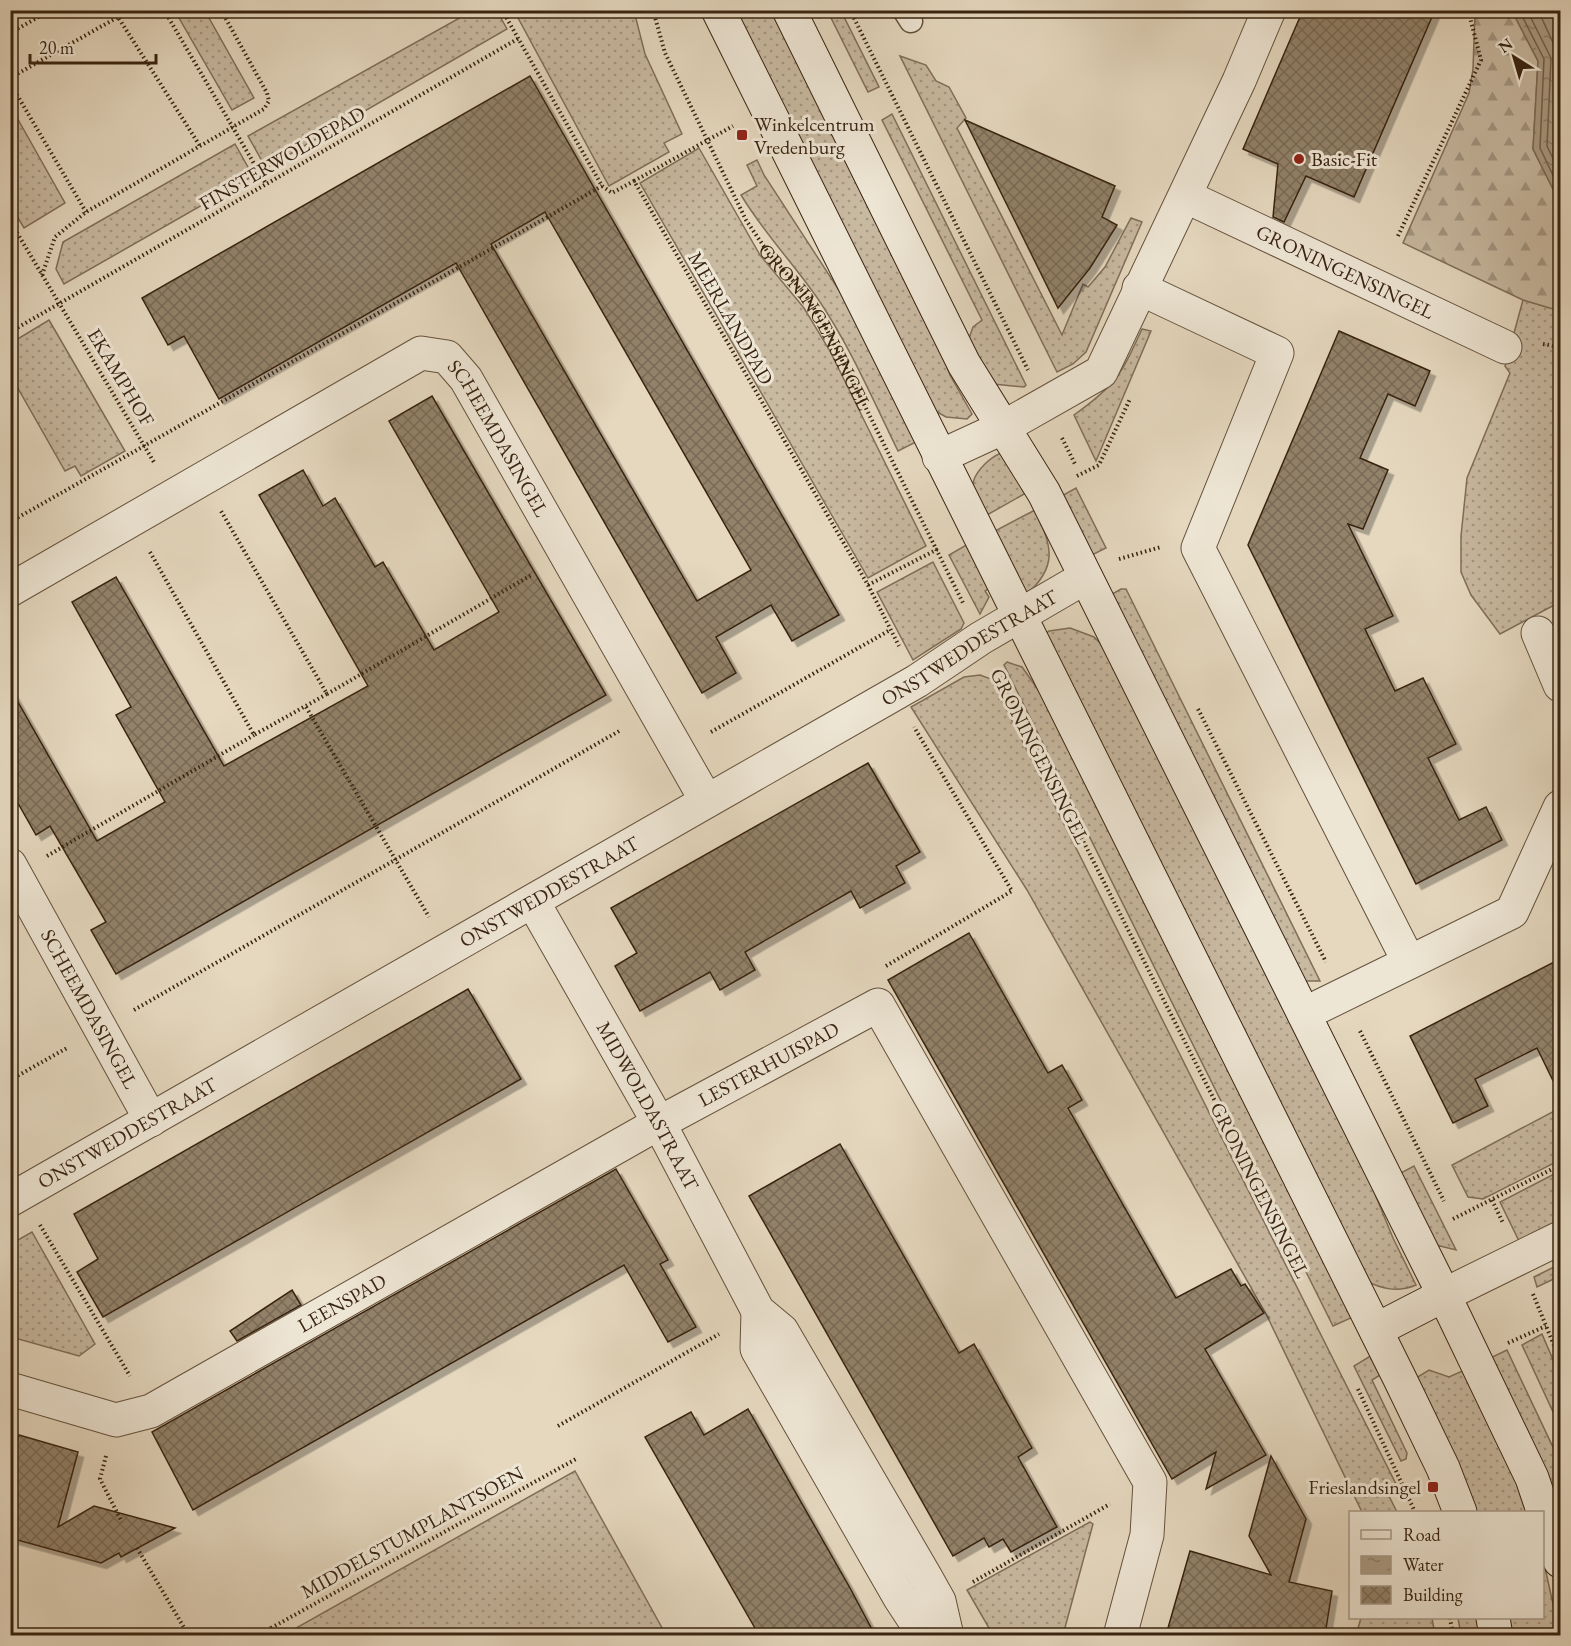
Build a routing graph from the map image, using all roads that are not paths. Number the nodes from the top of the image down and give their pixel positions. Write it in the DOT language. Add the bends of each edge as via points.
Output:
graph roads {
  1 [pos="718,10"];
  2 [pos="789,10"];
  3 [pos="1269,10"];
  4 [pos="1185,196"];
  5 [pos="1139,288"];
  6 [pos="1505,347"];
  7 [pos="1004,427"];
  8 [pos="939,457"];
  9 [pos="1084,578"];
  10 [pos="10,590"];
  11 [pos="1020,616"];
  12 [pos="1538,633"];
  13 [pos="1560,685"];
  14 [pos="706,800"];
  15 [pos="1560,807"];
  16 [pos="13,870"];
  17 [pos="533,902"];
  18 [pos="1409,962"];
  19 [pos="1304,1014"];
  20 [pos="151,1120"];
  21 [pos="659,1123"];
  22 [pos="16,1197"];
  23 [pos="1560,1238"];
  24 [pos="1444,1295"];
  25 [pos="759,1311"];
  26 [pos="1376,1330"];
  27 [pos="10,1389"];
  28 [pos="1460,1511"];
  29 [pos="1543,1511"];
  30 [pos="1544,1514"];
  31 [pos="1560,1561"];
  32 [pos="1493,1619"];
  33 [pos="936,1635"];
  34 [pos="946,1635"];
  35 [pos="1120,1635"];
  36 [pos="1496,1635"];
  1 -- 8 [label="street, GRONINGENSINGEL"];
  2 -- 7 [label="street" via="964,364"];
  3 -- 4 [label="street"];
  4 -- 5 [label="street"];
  4 -- 6 [label="street, GRONINGENSINGEL"];
  5 -- 7 [label="street" via="1101,372"];
  5 -- 18 [label="street" via="1277,353 1198,548"];
  7 -- 8 [label="street"];
  7 -- 9 [label="street" via="1044,494"];
  8 -- 11 [label="street, GRONINGENSINGEL"];
  9 -- 11 [label="street, ONSTWEDDESTRAAT"];
  9 -- 19 [label="street"];
  10 -- 14 [label="street, SCHEEMDASINGEL" via="421,353 447,357 466,380"];
  11 -- 14 [label="street, ONSTWEDDESTRAAT" via="906,687"];
  11 -- 26 [label="street, GRONINGENSINGEL"];
  12 -- 13 [label="street"];
  14 -- 17 [label="street, ONSTWEDDESTRAAT"];
  15 -- 18 [label="street" via="1512,912"];
  16 -- 20 [label="street, SCHEEMDASINGEL"];
  17 -- 20 [label="street, ONSTWEDDESTRAAT"];
  17 -- 21 [label="street, MIDWOLDASTRAAT"];
  18 -- 19 [label="street"];
  19 -- 24 [label="street"];
  20 -- 22 [label="street, ONSTWEDDESTRAAT"];
  21 -- 25 [label="street, MIDWOLDASTRAAT"];
  21 -- 27 [label="street, LEENSPAD" via="151,1411 116,1420"];
  21 -- 35 [label="street, LESTERHUISPAD" via="872,1008 1150,1482 1148,1535"];
  23 -- 24 [label="street"];
  24 -- 26 [label="street"];
  24 -- 29 [label="street" via="1532,1478"];
  25 -- 33 [label="street" via="757,1349 900,1598 915,1621"];
  25 -- 34 [label="street, MIDWOLDASTRAAT" via="782,1331 939,1601"];
  26 -- 28 [label="street, GRONINGENSINGEL"];
  30 -- 31 [label="street"];
  32 -- 36 [label="street"];
}
